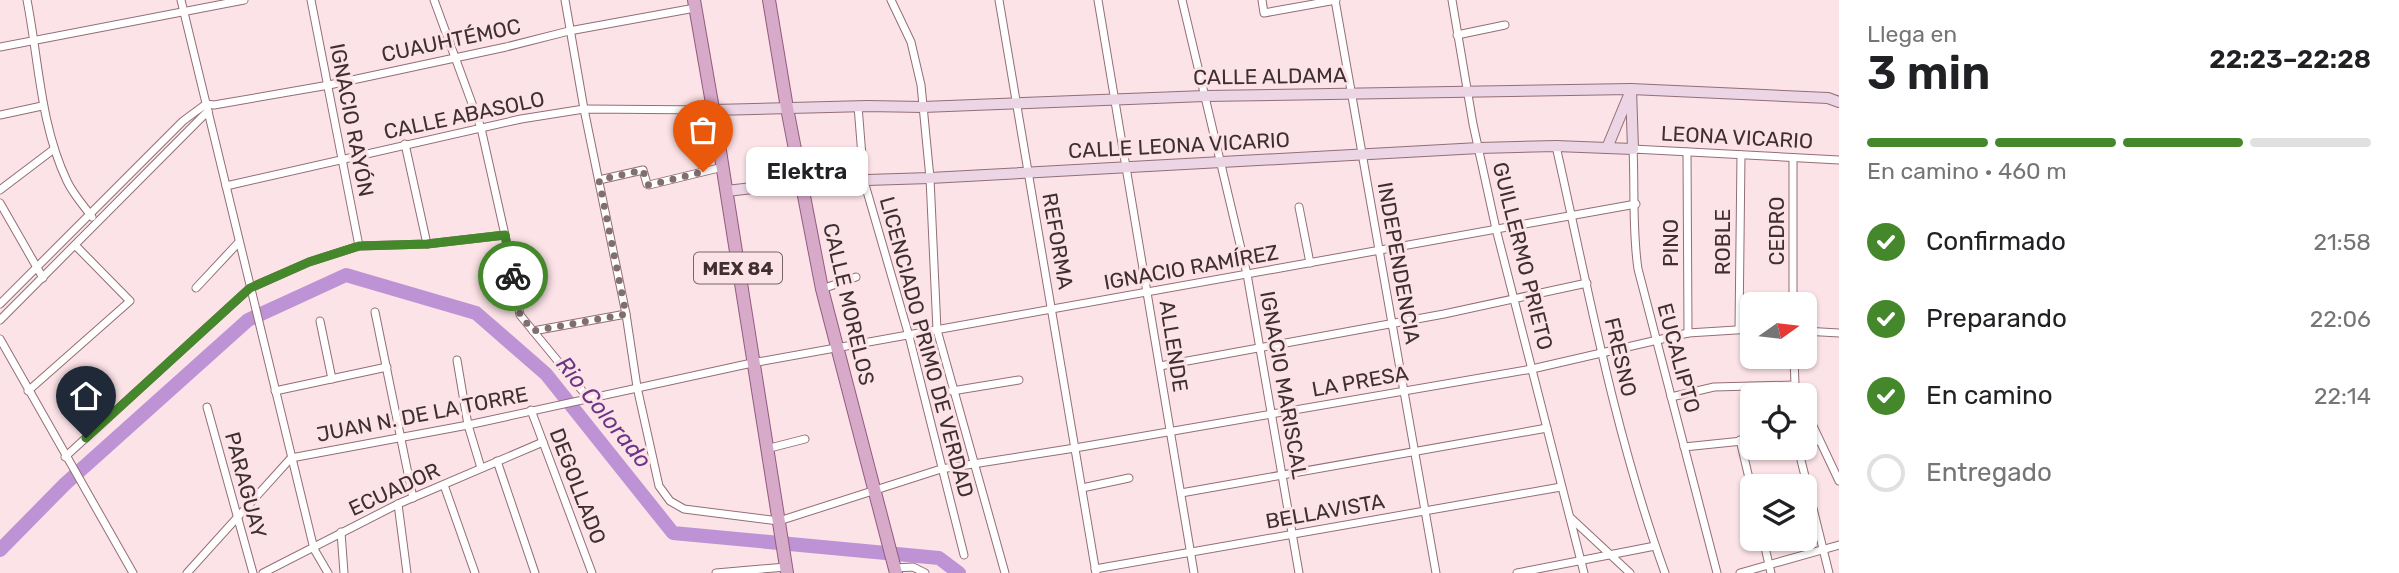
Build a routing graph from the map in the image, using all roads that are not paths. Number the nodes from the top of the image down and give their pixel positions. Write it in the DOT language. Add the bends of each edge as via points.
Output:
graph roads {
  1 [pos="27,0"];
  2 [pos="181,0"];
  3 [pos="244,0"];
  4 [pos="311,0"];
  5 [pos="434,0"];
  6 [pos="565,0"];
  7 [pos="769,0"];
  8 [pos="891,0"];
  9 [pos="999,0"];
  10 [pos="1098,0"];
  11 [pos="1182,0"];
  12 [pos="1262,0"];
  13 [pos="1335,0"];
  14 [pos="1452,0"];
  15 [pos="695,4"];
  16 [pos="184,10"];
  17 [pos="1505,25"];
  18 [pos="569,31"];
  19 [pos="1457,35"];
  20 [pos="35,41"];
  21 [pos="0,47"];
  22 [pos="454,57"];
  23 [pos="328,85"];
  24 [pos="1631,89"];
  25 [pos="1468,93"];
  26 [pos="1353,94"];
  27 [pos="1205,96"];
  28 [pos="1833,97"];
  29 [pos="1115,99"];
  30 [pos="1839,102"];
  31 [pos="1017,104"];
  32 [pos="42,106"];
  33 [pos="858,106"];
  34 [pos="209,107"];
  35 [pos="923,107"];
  36 [pos="787,108"];
  37 [pos="584,109"];
  38 [pos="713,110"];
  39 [pos="0,115"];
  40 [pos="481,128"];
  41 [pos="405,144"];
  42 [pos="1556,146"];
  43 [pos="1479,148"];
  44 [pos="1607,148"];
  45 [pos="54,149"];
  46 [pos="1633,149"];
  47 [pos="1687,152"];
  48 [pos="1363,154"];
  49 [pos="1741,155"];
  50 [pos="1793,158"];
  51 [pos="342,159"];
  52 [pos="1839,160"];
  53 [pos="1221,163"];
  54 [pos="723,167"];
  55 [pos="1126,168"];
  56 [pos="1028,173"];
  57 [pos="930,178"];
  58 [pos="599,180"];
  59 [pos="864,181"];
  60 [pos="803,182"];
  61 [pos="226,187"];
  62 [pos="0,190"];
  63 [pos="727,191"];
  64 [pos="0,203"];
  65 [pos="1636,204"];
  66 [pos="1299,207"];
  67 [pos="91,216"];
  68 [pos="1571,216"];
  69 [pos="96,224"];
  70 [pos="1496,229"];
  71 [pos="505,235"];
  72 [pos="239,242"];
  73 [pos="427,244"];
  74 [pos="75,245"];
  75 [pos="359,246"];
  76 [pos="1379,250"];
  77 [pos="1310,263"];
  78 [pos="36,267"];
  79 [pos="1247,274"];
  80 [pos="856,276"];
  81 [pos="43,278"];
  82 [pos="1587,283"];
  83 [pos="196,288"];
  84 [pos="822,289"];
  85 [pos="250,290"];
  86 [pos="1147,292"];
  87 [pos="1793,292"];
  88 [pos="1515,298"];
  89 [pos="0,304"];
  90 [pos="1051,310"];
  91 [pos="375,312"];
  92 [pos="626,314"];
  93 [pos="0,320"];
  94 [pos="320,321"];
  95 [pos="1392,323"];
  96 [pos="1739,329"];
  97 [pos="937,330"];
  98 [pos="533,331"];
  99 [pos="1817,332"];
  100 [pos="1688,333"];
  101 [pos="1839,333"];
  102 [pos="909,335"];
  103 [pos="0,339"];
  104 [pos="1657,342"];
  105 [pos="1260,347"];
  106 [pos="839,348"];
  107 [pos="1601,354"];
  108 [pos="457,360"];
  109 [pos="752,363"];
  110 [pos="1160,366"];
  111 [pos="387,367"];
  112 [pos="1532,369"];
  113 [pos="332,379"];
  114 [pos="1019,380"];
  115 [pos="1740,386"];
  116 [pos="637,387"];
  117 [pos="28,391"];
  118 [pos="275,391"];
  119 [pos="952,391"];
  120 [pos="1404,391"];
  121 [pos="1671,397"];
  122 [pos="585,400"];
  123 [pos="207,407"];
  124 [pos="531,410"];
  125 [pos="1272,414"];
  126 [pos="468,425"];
  127 [pos="1547,428"];
  128 [pos="1171,432"];
  129 [pos="401,435"];
  130 [pos="1817,436"];
  131 [pos="806,439"];
  132 [pos="1740,440"];
  133 [pos="1819,441"];
  134 [pos="543,442"];
  135 [pos="1684,447"];
  136 [pos="766,449"];
  137 [pos="1075,449"];
  138 [pos="1415,451"];
  139 [pos="291,457"];
  140 [pos="66,458"];
  141 [pos="1801,460"];
  142 [pos="497,461"];
  143 [pos="973,464"];
  144 [pos="481,468"];
  145 [pos="941,469"];
  146 [pos="1282,475"];
  147 [pos="1129,478"];
  148 [pos="1839,481"];
  149 [pos="444,485"];
  150 [pos="1561,486"];
  151 [pos="1082,488"];
  152 [pos="876,489"];
  153 [pos="1181,494"];
  154 [pos="413,498"];
  155 [pos="398,505"];
  156 [pos="1425,511"];
  157 [pos="236,519"];
  158 [pos="1571,519"];
  159 [pos="779,521"];
  160 [pos="341,533"];
  161 [pos="1293,534"];
  162 [pos="1839,545"];
  163 [pos="1656,546"];
  164 [pos="1823,548"];
  165 [pos="314,549"];
  166 [pos="1766,551"];
  167 [pos="1191,552"];
  168 [pos="964,555"];
  169 [pos="1613,556"];
  170 [pos="1581,562"];
  171 [pos="894,566"];
  172 [pos="787,568"];
  173 [pos="1770,569"];
  174 [pos="191,571"];
  175 [pos="1096,571"];
  176 [pos="133,573"];
  177 [pos="253,573"];
  178 [pos="263,573"];
  179 [pos="328,573"];
  180 [pos="344,573"];
  181 [pos="407,573"];
  182 [pos="475,573"];
  183 [pos="535,573"];
  184 [pos="592,573"];
  185 [pos="716,573"];
  186 [pos="925,573"];
  187 [pos="1005,573"];
  188 [pos="1194,573"];
  189 [pos="1299,573"];
  190 [pos="1436,573"];
  191 [pos="1517,573"];
  192 [pos="1584,573"];
  193 [pos="1630,573"];
  194 [pos="1665,573"];
  195 [pos="1717,573"];
  196 [pos="1740,573"];
  197 [pos="1829,573"];
  1 -- 20 [label="street"];
  2 -- 16 [label="street"];
  3 -- 16 [label="street"];
  4 -- 23 [label="street, IGNACIO RAYÓN"];
  5 -- 22 [label="street"];
  6 -- 18 [label="street"];
  7 -- 36 [label="main road, CALLE MORELOS"];
  8 -- 35 [label="street" via="911,42"];
  9 -- 31 [label="street, REFORMA"];
  10 -- 29 [label="street, ALLENDE"];
  11 -- 27 [label="street, IGNACIO MARISCAL"];
  12 -- 13 [label="street" via="1264,13"];
  13 -- 26 [label="street, INDEPENDENCIA"];
  14 -- 19 [label="street, GUILLERMO PRIETO"];
  15 -- 18 [label="street, CUAUHTÉMOC"];
  15 -- 38 [label="main road, MEX 84"];
  16 -- 20 [label="street"];
  16 -- 34 [label="street"];
  17 -- 19 [label="street"];
  18 -- 22 [label="street, CUAUHTÉMOC"];
  18 -- 37 [label="street"];
  19 -- 25 [label="street, GUILLERMO PRIETO"];
  20 -- 21 [label="street"];
  20 -- 32 [label="street"];
  22 -- 23 [label="street, CUAUHTÉMOC"];
  22 -- 40 [label="street"];
  23 -- 34 [label="street, CUAUHTÉMOC"];
  23 -- 51 [label="street, IGNACIO RAYÓN"];
  24 -- 25 [label="main road, CALLE ALDAMA"];
  24 -- 28 [label="main road, CALLE ALDAMA"];
  24 -- 44 [label="main road"];
  24 -- 46 [label="main road"];
  25 -- 26 [label="main road, CALLE ALDAMA"];
  25 -- 43 [label="street, GUILLERMO PRIETO"];
  26 -- 27 [label="main road, CALLE ALDAMA"];
  26 -- 48 [label="street, INDEPENDENCIA"];
  27 -- 29 [label="main road, CALLE ALDAMA"];
  27 -- 53 [label="street, IGNACIO MARISCAL"];
  28 -- 30 [label="main road, CALLE ALDAMA"];
  29 -- 31 [label="main road, CALLE ALDAMA"];
  29 -- 55 [label="street, ALLENDE"];
  31 -- 35 [label="main road, CALLE ALDAMA"];
  31 -- 56 [label="street, REFORMA"];
  32 -- 39 [label="street"];
  32 -- 45 [label="street"];
  33 -- 35 [label="main road, CALLE ALDAMA"];
  33 -- 36 [label="main road, CALLE ALDAMA"];
  33 -- 59 [label="street, LICENCIADO PRIMO DE VERDAD"];
  34 -- 61 [label="street"];
  34 -- 67 [label="street, CUAUHTÉMOC" via="183,121"];
  34 -- 69 [label="street"];
  35 -- 57 [label="street"];
  36 -- 38 [label="main road, CALLE ALDAMA"];
  36 -- 60 [label="main road, CALLE MORELOS"];
  37 -- 38 [label="street, CALLE ABASOLO"];
  37 -- 40 [label="street, CALLE ABASOLO"];
  37 -- 58 [label="street"];
  38 -- 54 [label="main road, MEX 84"];
  40 -- 41 [label="street, CALLE ABASOLO"];
  40 -- 71 [label="street"];
  41 -- 51 [label="street, CALLE ABASOLO"];
  41 -- 73 [label="street"];
  42 -- 43 [label="main road, CALLE LEONA VICARIO"];
  42 -- 44 [label="main road, CALLE LEONA VICARIO"];
  42 -- 68 [label="street, FRESNO"];
  43 -- 48 [label="main road, CALLE LEONA VICARIO"];
  43 -- 70 [label="street, GUILLERMO PRIETO"];
  44 -- 46 [label="main road, CALLE LEONA VICARIO"];
  45 -- 62 [label="street"];
  45 -- 67 [label="street" via="68,184"];
  46 -- 47 [label="street, LEONA VICARIO"];
  46 -- 65 [label="street, EUCALIPTO"];
  47 -- 49 [label="street, LEONA VICARIO"];
  47 -- 100 [label="street, PINO"];
  48 -- 53 [label="main road, CALLE LEONA VICARIO"];
  48 -- 76 [label="street, INDEPENDENCIA"];
  49 -- 50 [label="street, LEONA VICARIO"];
  49 -- 96 [label="street, ROBLE"];
  50 -- 52 [label="street, LEONA VICARIO"];
  50 -- 87 [label="street, CEDRO"];
  51 -- 61 [label="street, CALLE ABASOLO"];
  51 -- 75 [label="street, IGNACIO RAYÓN"];
  53 -- 55 [label="main road, CALLE LEONA VICARIO"];
  53 -- 79 [label="street, IGNACIO MARISCAL"];
  54 -- 58 [label="street" via="649,185 643,170"];
  54 -- 63 [label="main road, MEX 84"];
  55 -- 56 [label="main road, CALLE LEONA VICARIO"];
  55 -- 86 [label="street, ALLENDE"];
  56 -- 57 [label="main road, CALLE LEONA VICARIO"];
  56 -- 90 [label="street, REFORMA"];
  57 -- 59 [label="main road, CALLE LEONA VICARIO"];
  57 -- 97 [label="street"];
  58 -- 92 [label="street"];
  59 -- 60 [label="main road, CALLE LEONA VICARIO"];
  59 -- 102 [label="street, LICENCIADO PRIMO DE VERDAD"];
  60 -- 63 [label="main road, CALLE LEONA VICARIO"];
  60 -- 84 [label="main road, CALLE MORELOS"];
  61 -- 72 [label="street"];
  63 -- 109 [label="main road, MEX 84"];
  64 -- 78 [label="street"];
  65 -- 68 [label="street, IGNACIO RAMÍREZ"];
  65 -- 104 [label="street, EUCALIPTO" via="1638,269"];
  66 -- 77 [label="street"];
  67 -- 69 [label="street"];
  67 -- 78 [label="street, CUAUHTÉMOC"];
  68 -- 70 [label="street, IGNACIO RAMÍREZ"];
  68 -- 82 [label="street, FRESNO"];
  69 -- 74 [label="street"];
  70 -- 76 [label="street, IGNACIO RAMÍREZ"];
  70 -- 88 [label="street, GUILLERMO PRIETO"];
  71 -- 73 [label="street"];
  71 -- 98 [label="street" via="520,315"];
  72 -- 83 [label="street"];
  72 -- 85 [label="street"];
  73 -- 75 [label="street"];
  74 -- 81 [label="street"];
  74 -- 117 [label="street" via="130,302"];
  75 -- 85 [label="street" via="309,262"];
  76 -- 77 [label="street, IGNACIO RAMÍREZ"];
  76 -- 95 [label="street, INDEPENDENCIA"];
  77 -- 79 [label="street, IGNACIO RAMÍREZ"];
  78 -- 81 [label="street"];
  78 -- 89 [label="street, CUAUHTÉMOC"];
  79 -- 86 [label="street, IGNACIO RAMÍREZ"];
  79 -- 105 [label="street, IGNACIO MARISCAL"];
  80 -- 84 [label="street"];
  81 -- 93 [label="street"];
  82 -- 88 [label="street"];
  82 -- 107 [label="street, FRESNO"];
  84 -- 106 [label="main road, CALLE MORELOS"];
  85 -- 118 [label="street"];
  85 -- 140 [label="street"];
  86 -- 90 [label="street, IGNACIO RAMÍREZ"];
  86 -- 110 [label="street, ALLENDE"];
  88 -- 95 [label="street"];
  88 -- 112 [label="street, GUILLERMO PRIETO"];
  90 -- 97 [label="street, IGNACIO RAMÍREZ"];
  90 -- 137 [label="street, REFORMA"];
  91 -- 111 [label="street"];
  92 -- 98 [label="street"];
  92 -- 116 [label="street"];
  94 -- 113 [label="street"];
  95 -- 105 [label="street"];
  95 -- 120 [label="street, INDEPENDENCIA"];
  96 -- 100 [label="street, LA PRESA"];
  97 -- 102 [label="street, IGNACIO RAMÍREZ"];
  97 -- 119 [label="street"];
  98 -- 122 [label="street"];
  99 -- 101 [label="street"];
  100 -- 104 [label="street, LA PRESA"];
  102 -- 106 [label="street, IGNACIO RAMÍREZ"];
  102 -- 145 [label="street, LICENCIADO PRIMO DE VERDAD"];
  103 -- 117 [label="street"];
  104 -- 107 [label="street, LA PRESA"];
  104 -- 121 [label="street, EUCALIPTO"];
  105 -- 110 [label="street"];
  105 -- 125 [label="street, IGNACIO MARISCAL"];
  106 -- 109 [label="street, IGNACIO RAMÍREZ"];
  106 -- 152 [label="main road, CALLE MORELOS"];
  107 -- 112 [label="street, LA PRESA"];
  107 -- 163 [label="street, FRESNO"];
  108 -- 126 [label="street"];
  109 -- 116 [label="street, JUAN N. DE LA TORRE"];
  109 -- 136 [label="main road, MEX 84"];
  110 -- 128 [label="street, ALLENDE"];
  111 -- 113 [label="street"];
  111 -- 129 [label="street"];
  112 -- 120 [label="street, LA PRESA"];
  112 -- 127 [label="street, GUILLERMO PRIETO"];
  113 -- 118 [label="street"];
  114 -- 119 [label="street"];
  115 -- 121 [label="street"];
  116 -- 122 [label="street, JUAN N. DE LA TORRE"];
  116 -- 159 [label="street" via="659,486 670,501 684,509"];
  117 -- 140 [label="street"];
  118 -- 139 [label="street"];
  119 -- 143 [label="street"];
  120 -- 125 [label="street, LA PRESA"];
  120 -- 138 [label="street, INDEPENDENCIA"];
  121 -- 135 [label="street, EUCALIPTO"];
  122 -- 124 [label="street, JUAN N. DE LA TORRE"];
  123 -- 157 [label="street, PARAGUAY"];
  124 -- 126 [label="street, JUAN N. DE LA TORRE"];
  124 -- 134 [label="street, DEGOLLADO"];
  125 -- 128 [label="street, LA PRESA"];
  125 -- 146 [label="street, IGNACIO MARISCAL"];
  126 -- 129 [label="street, JUAN N. DE LA TORRE"];
  126 -- 144 [label="street"];
  127 -- 138 [label="street"];
  127 -- 150 [label="street, GUILLERMO PRIETO"];
  128 -- 137 [label="street, LA PRESA"];
  128 -- 153 [label="street, ALLENDE"];
  129 -- 139 [label="street, JUAN N. DE LA TORRE"];
  129 -- 154 [label="street"];
  130 -- 133 [label="street"];
  131 -- 136 [label="street"];
  132 -- 135 [label="street"];
  133 -- 148 [label="street"];
  134 -- 142 [label="street, ECUADOR"];
  134 -- 184 [label="street, DEGOLLADO"];
  135 -- 195 [label="street, EUCALIPTO"];
  136 -- 159 [label="main road, MEX 84"];
  137 -- 143 [label="street, LA PRESA"];
  137 -- 151 [label="street, REFORMA"];
  138 -- 146 [label="street"];
  138 -- 156 [label="street, INDEPENDENCIA"];
  139 -- 157 [label="street, JUAN N. DE LA TORRE"];
  139 -- 165 [label="street"];
  140 -- 176 [label="street"];
  141 -- 164 [label="street"];
  142 -- 144 [label="street, ECUADOR"];
  142 -- 183 [label="street"];
  143 -- 145 [label="street, LA PRESA"];
  143 -- 187 [label="street"];
  144 -- 149 [label="street, ECUADOR"];
  145 -- 152 [label="street, LA PRESA"];
  145 -- 168 [label="street, LICENCIADO PRIMO DE VERDAD"];
  146 -- 153 [label="street"];
  146 -- 161 [label="street, IGNACIO MARISCAL"];
  147 -- 151 [label="street"];
  149 -- 154 [label="street, ECUADOR"];
  149 -- 182 [label="street"];
  150 -- 156 [label="street, BELLAVISTA"];
  150 -- 158 [label="street, GUILLERMO PRIETO"];
  151 -- 175 [label="street, REFORMA"];
  152 -- 159 [label="street, LA PRESA"];
  152 -- 171 [label="main road, CALLE MORELOS"];
  153 -- 167 [label="street, ALLENDE"];
  154 -- 155 [label="street, ECUADOR"];
  155 -- 160 [label="street, ECUADOR"];
  155 -- 181 [label="street"];
  156 -- 161 [label="street, BELLAVISTA"];
  156 -- 190 [label="street, INDEPENDENCIA"];
  157 -- 174 [label="street, JUAN N. DE LA TORRE"];
  157 -- 177 [label="street, PARAGUAY"];
  158 -- 169 [label="street"];
  158 -- 170 [label="street, GUILLERMO PRIETO"];
  159 -- 172 [label="main road, MEX 84"];
  160 -- 165 [label="street, ECUADOR"];
  160 -- 180 [label="street"];
  161 -- 167 [label="street, BELLAVISTA"];
  161 -- 189 [label="street, IGNACIO MARISCAL"];
  162 -- 164 [label="street"];
  163 -- 169 [label="street"];
  163 -- 194 [label="street, FRESNO"];
  164 -- 173 [label="street"];
  164 -- 197 [label="street"];
  165 -- 178 [label="street, ECUADOR"];
  165 -- 179 [label="street"];
  166 -- 173 [label="street"];
  167 -- 175 [label="street, BELLAVISTA"];
  167 -- 188 [label="street, ALLENDE"];
  169 -- 170 [label="street"];
  169 -- 193 [label="street"];
  170 -- 191 [label="street"];
  170 -- 192 [label="street, GUILLERMO PRIETO"];
  171 -- 186 [label="street"];
  172 -- 185 [label="street"];
  173 -- 196 [label="street"];
}
